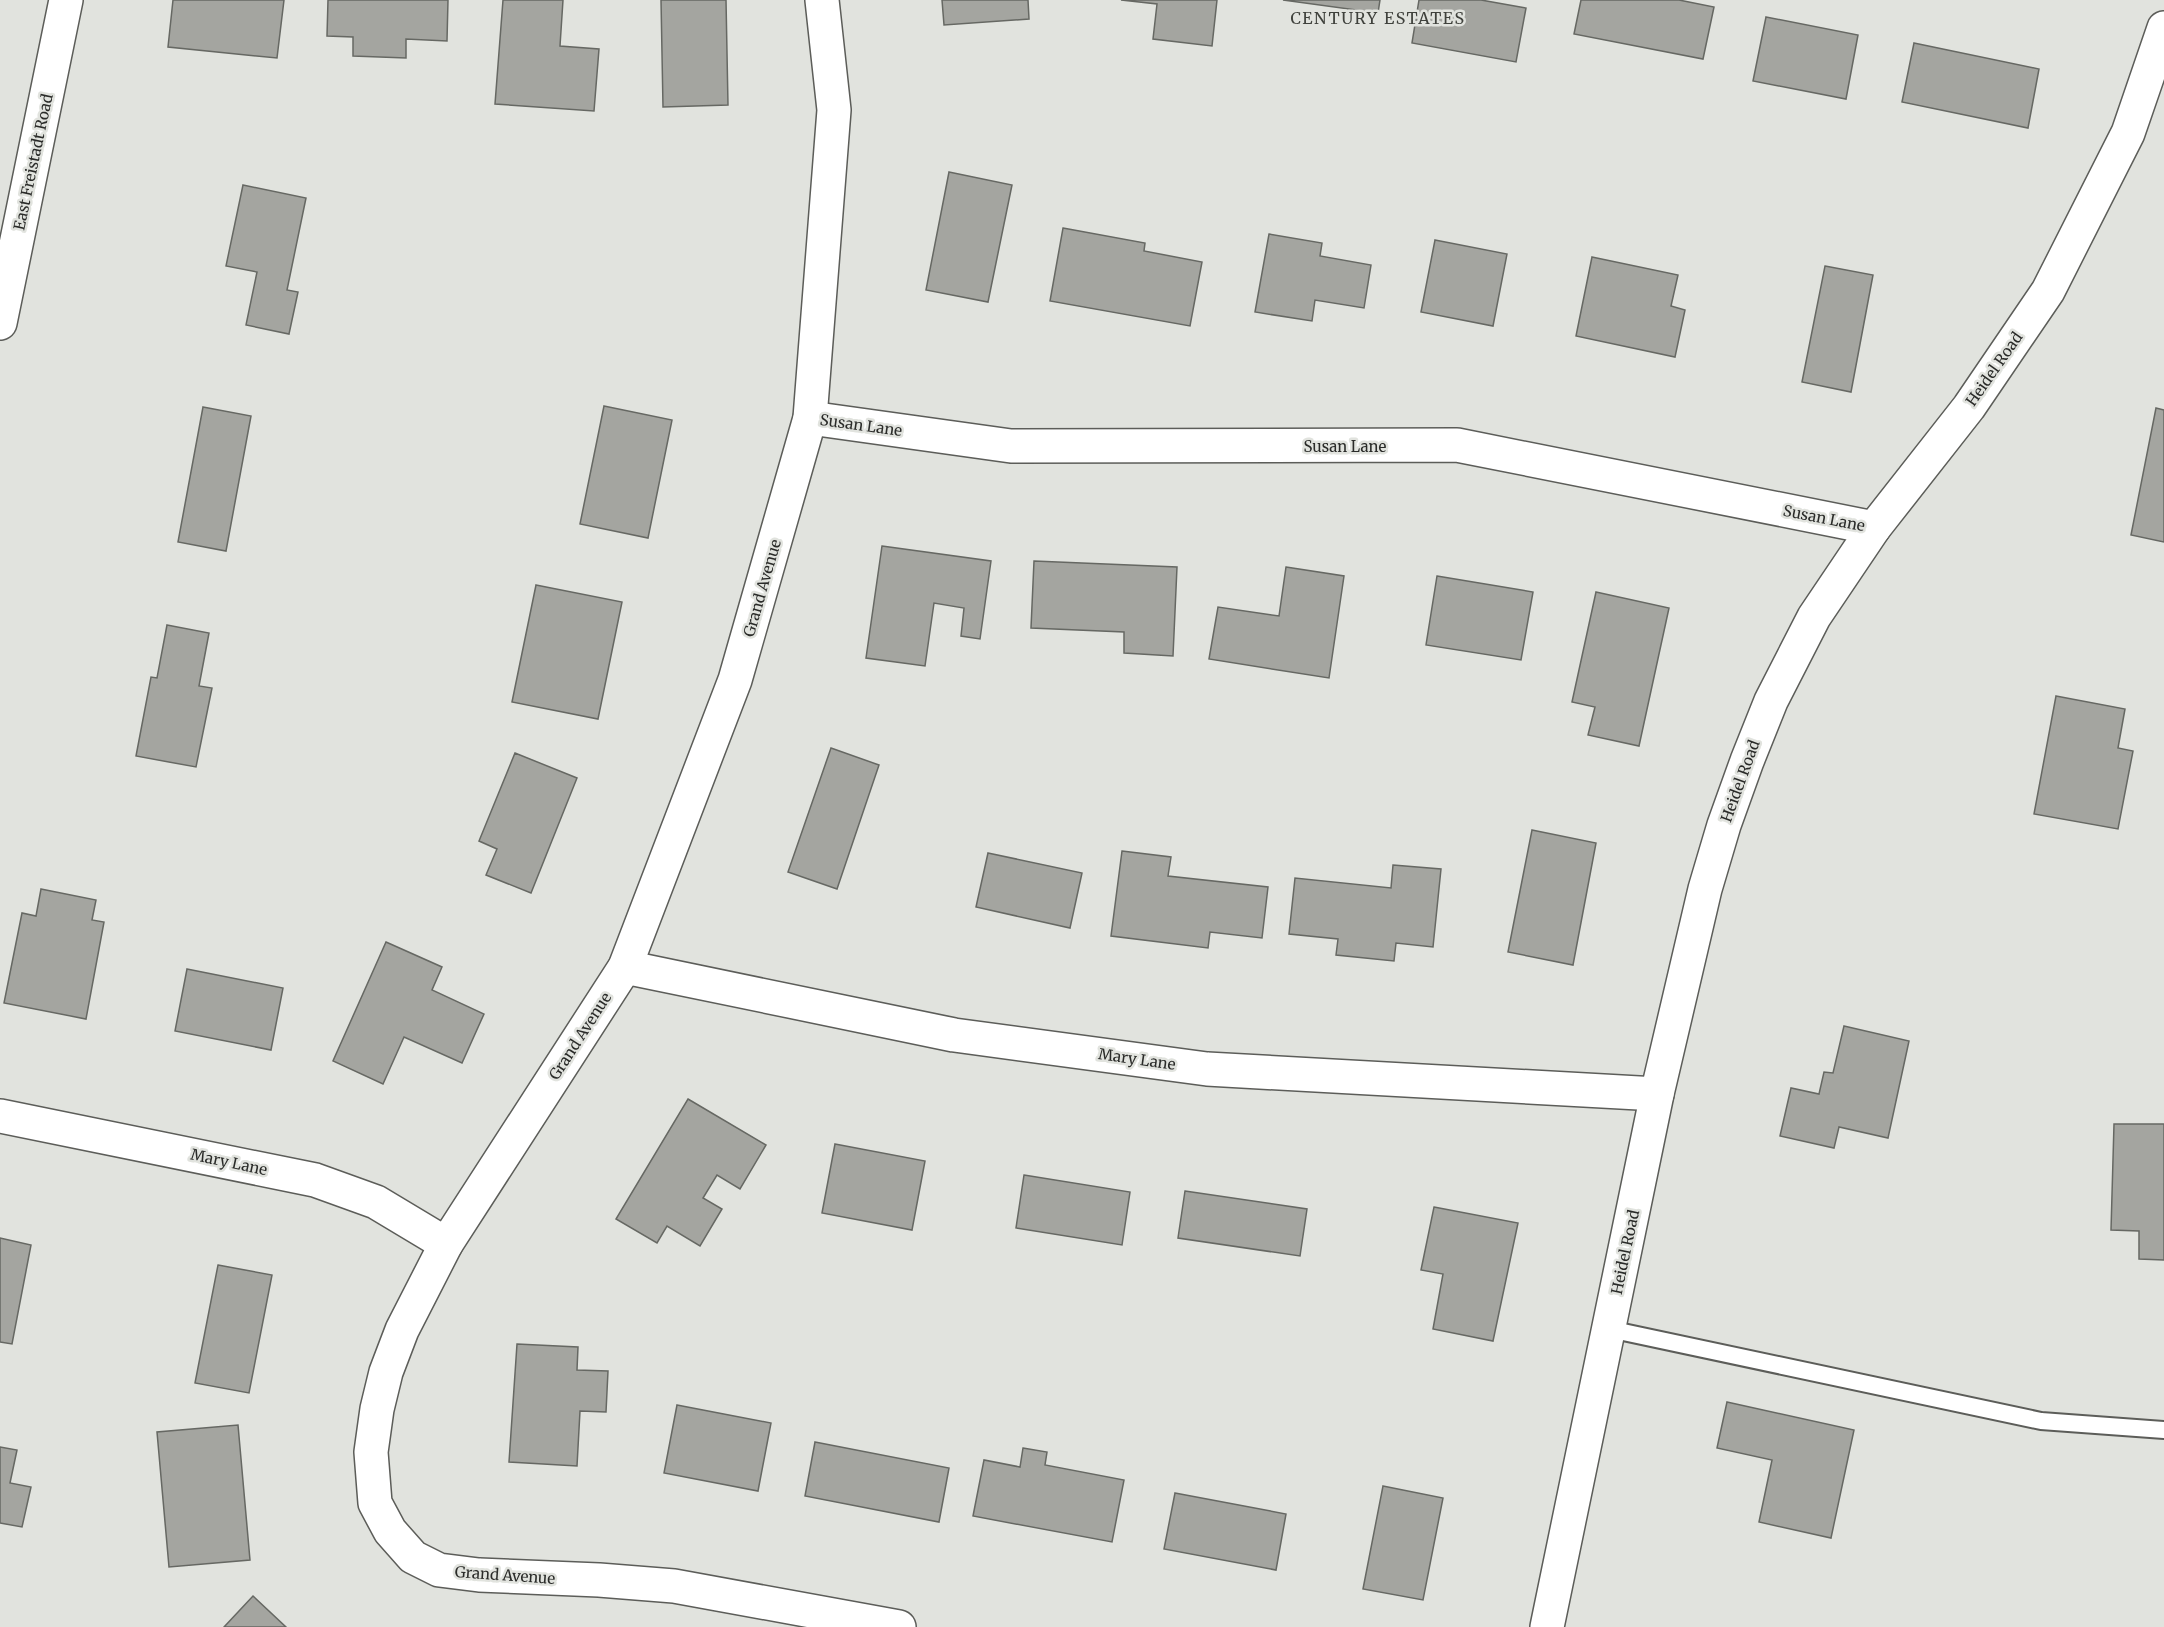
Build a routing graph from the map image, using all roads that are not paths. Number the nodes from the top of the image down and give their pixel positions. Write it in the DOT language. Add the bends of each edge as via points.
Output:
graph roads {
  1 [pos="66,0"];
  2 [pos="822,0"];
  3 [pos="2164,28"];
  4 [pos="0,323"];
  5 [pos="810,418"];
  6 [pos="1874,528"];
  7 [pos="625,967"];
  8 [pos="1657,1094"];
  9 [pos="0,1116"];
  10 [pos="446,1244"];
  11 [pos="1609,1329"];
  12 [pos="2164,1430"];
  13 [pos="899,1627"];
  14 [pos="1547,1627"];
  1 -- 4 [label="street, East Freistadt Road"];
  2 -- 5 [label="street, Grand Avenue" via="834,110"];
  3 -- 6 [label="street, Heidel Road" via="2128,133 2048,291 1969,407"];
  5 -- 6 [label="street, Susan Lane" via="1011,446 1457,445"];
  5 -- 7 [label="street, Grand Avenue" via="735,680"];
  6 -- 8 [label="street, Heidel Road" via="1814,617 1771,701 1743,771 1705,889"];
  7 -- 8 [label="street, Mary Lane" via="954,1035 1207,1069"];
  7 -- 10 [label="street, Grand Avenue"];
  8 -- 11 [label="street, Heidel Road"];
  9 -- 10 [label="street, Mary Lane" via="315,1180 376,1202"];
  10 -- 13 [label="street, Grand Avenue" via="402,1330 386,1372 371,1452 375,1503 390,1531 413,1557 439,1570 674,1586"];
  11 -- 12 [label="lane" via="2041,1420"];
  11 -- 14 [label="street, Heidel Road"];
}
